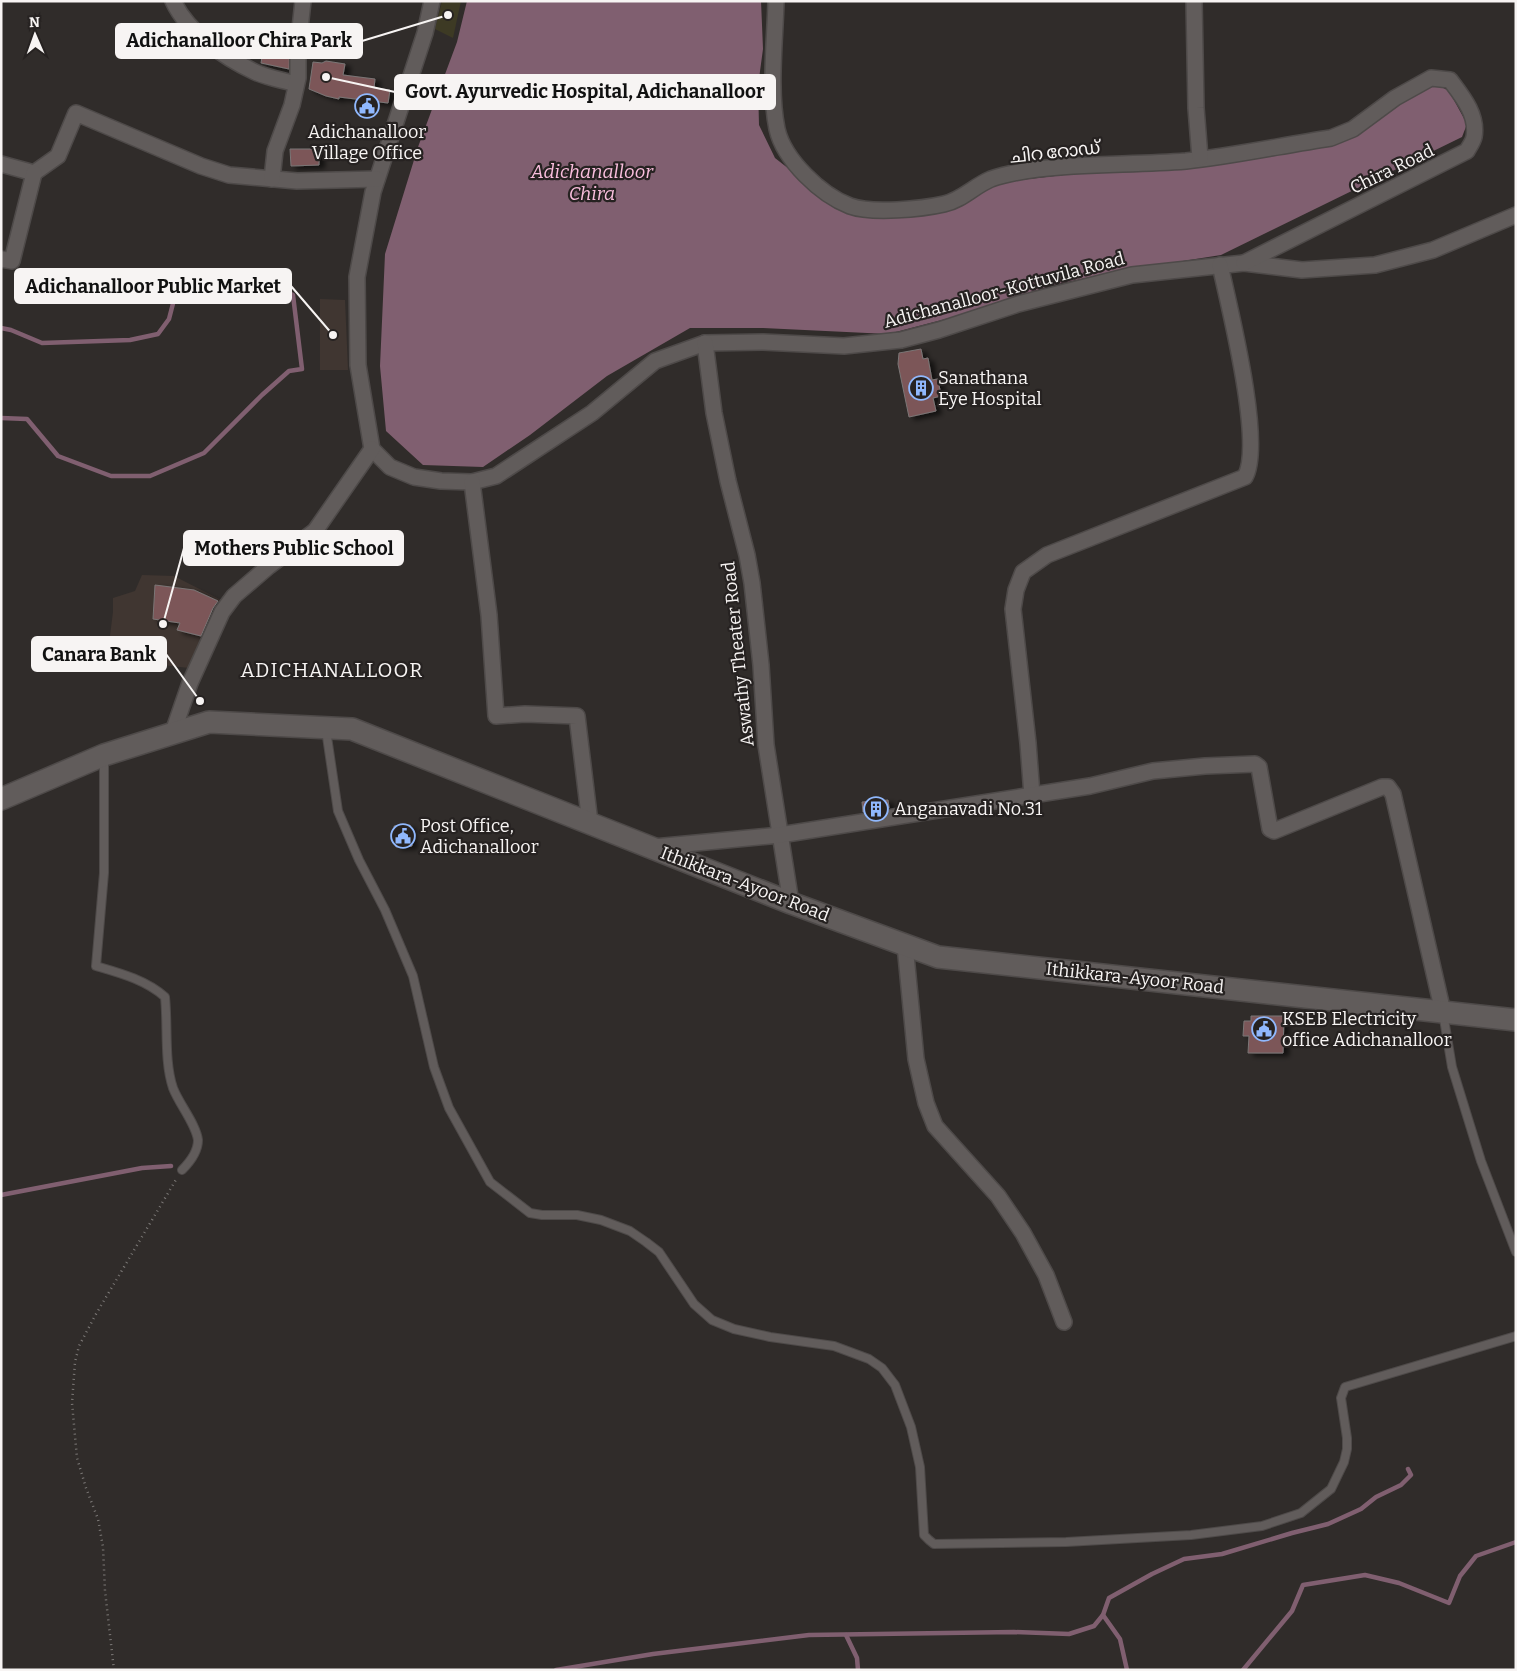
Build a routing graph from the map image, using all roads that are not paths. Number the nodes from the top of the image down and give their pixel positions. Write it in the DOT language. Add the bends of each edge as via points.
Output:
graph roads {
  1 [pos="173,1"];
  2 [pos="303,1"];
  3 [pos="432,1"];
  4 [pos="776,1"];
  5 [pos="1194,1"];
  6 [pos="1431,78"];
  7 [pos="296,84"];
  8 [pos="1200,158"];
  9 [pos="1,164"];
  10 [pos="34,173"];
  11 [pos="377,178"];
  12 [pos="272,179"];
  13 [pos="1516,215"];
  14 [pos="1,259"];
  15 [pos="1244,263"];
  16 [pos="1220,265"];
  17 [pos="705,343"];
  18 [pos="372,449"];
  19 [pos="472,482"];
  20 [pos="326,728"];
  21 [pos="173,732"];
  22 [pos="104,755"];
  23 [pos="1032,795"];
  24 [pos="1,799"];
  25 [pos="590,823"];
  26 [pos="780,835"];
  27 [pos="650,847"];
  28 [pos="791,903"];
  29 [pos="906,945"];
  30 [pos="1443,1012"];
  31 [pos="1516,1020"];
  32 [pos="182,1170"];
  33 [pos="1516,1252"];
  34 [pos="1064,1322"];
  35 [pos="1516,1336"];
  1 -- 7 [label="street" via="188,23 211,45 257,73"];
  2 -- 7 [label="street"];
  3 -- 11 [label="street" via="425,33"];
  4 -- 8 [label="street, ചിറ റോഡ്" via="773,104 777,131 792,162 815,184 852,206 895,210 943,204 958,200 990,179 1038,169"];
  5 -- 8 [label="street"];
  6 -- 8 [label="street, ചിറ റോഡ്" via="1395,98 1353,129 1331,138"];
  6 -- 15 [label="street, Chira Road" via="1450,80 1472,116 1474,138 1467,151"];
  7 -- 12 [label="street" via="275,152"];
  9 -- 10 [label="street"];
  10 -- 12 [label="street" via="58,156 76,113 201,166 229,175"];
  10 -- 14 [label="street" via="12,261"];
  11 -- 12 [label="street"];
  11 -- 18 [label="street" via="358,277 358,366"];
  13 -- 15 [label="street, Adichanalloor-Kottuvila Road" via="1433,250 1375,266 1302,270"];
  15 -- 16 [label="street, Adichanalloor-Kottuvila Road"];
  16 -- 17 [label="street, Adichanalloor-Kottuvila Road" via="1132,275 1018,304 900,340 844,346"];
  16 -- 23 [label="street" via="1248,406 1250,469 1246,477 1047,555 1023,572 1013,609"];
  17 -- 19 [label="street, Adichanalloor-Kottuvila Road" via="655,362 592,413 513,466 496,476"];
  17 -- 26 [label="street, Aswathy Theater Road" via="714,414 752,583 766,745"];
  18 -- 19 [label="street, Adichanalloor-Kottuvila Road" via="390,467 414,477"];
  18 -- 21 [label="street" via="315,531 241,590 222,612 190,682"];
  19 -- 25 [label="street" via="489,614 496,716 577,716"];
  20 -- 21 [label="main road, Ithikkara-Ayoor Road" via="210,722"];
  20 -- 25 [label="main road, Ithikkara-Ayoor Road" via="352,729"];
  20 -- 35 [label="lane" via="338,811 413,976 434,1067 449,1108 490,1182 530,1213 577,1215 600,1220 638,1236 659,1252 694,1304 712,1320 734,1330 834,1346 869,1359 882,1368 895,1385 911,1427 920,1467 924,1535 934,1544 1066,1542 1191,1535 1262,1526 1301,1513 1331,1489 1344,1462 1347,1438 1341,1398 1345,1388"];
  21 -- 22 [label="main road, Ithikkara-Ayoor Road"];
  22 -- 24 [label="main road, Ithikkara-Ayoor Road"];
  22 -- 32 [label="lane" via="104,873 96,966 126,975 165,997 167,1051 173,1088 198,1141 192,1160"];
  23 -- 26 [label="street"];
  23 -- 30 [label="street" via="1153,771 1254,764 1259,767 1270,829 1274,831 1388,787 1393,794"];
  25 -- 27 [label="main road, Ithikkara-Ayoor Road"];
  26 -- 27 [label="street"];
  26 -- 28 [label="street, Aswathy Theater Road"];
  27 -- 28 [label="main road, Ithikkara-Ayoor Road"];
  28 -- 29 [label="main road, Ithikkara-Ayoor Road"];
  29 -- 30 [label="main road, Ithikkara-Ayoor Road" via="938,957"];
  29 -- 34 [label="street" via="916,1059 935,1126 998,1196 1023,1232 1046,1274"];
  30 -- 31 [label="main road, Ithikkara-Ayoor Road"];
  30 -- 33 [label="lane" via="1452,1067 1481,1162"];
}
